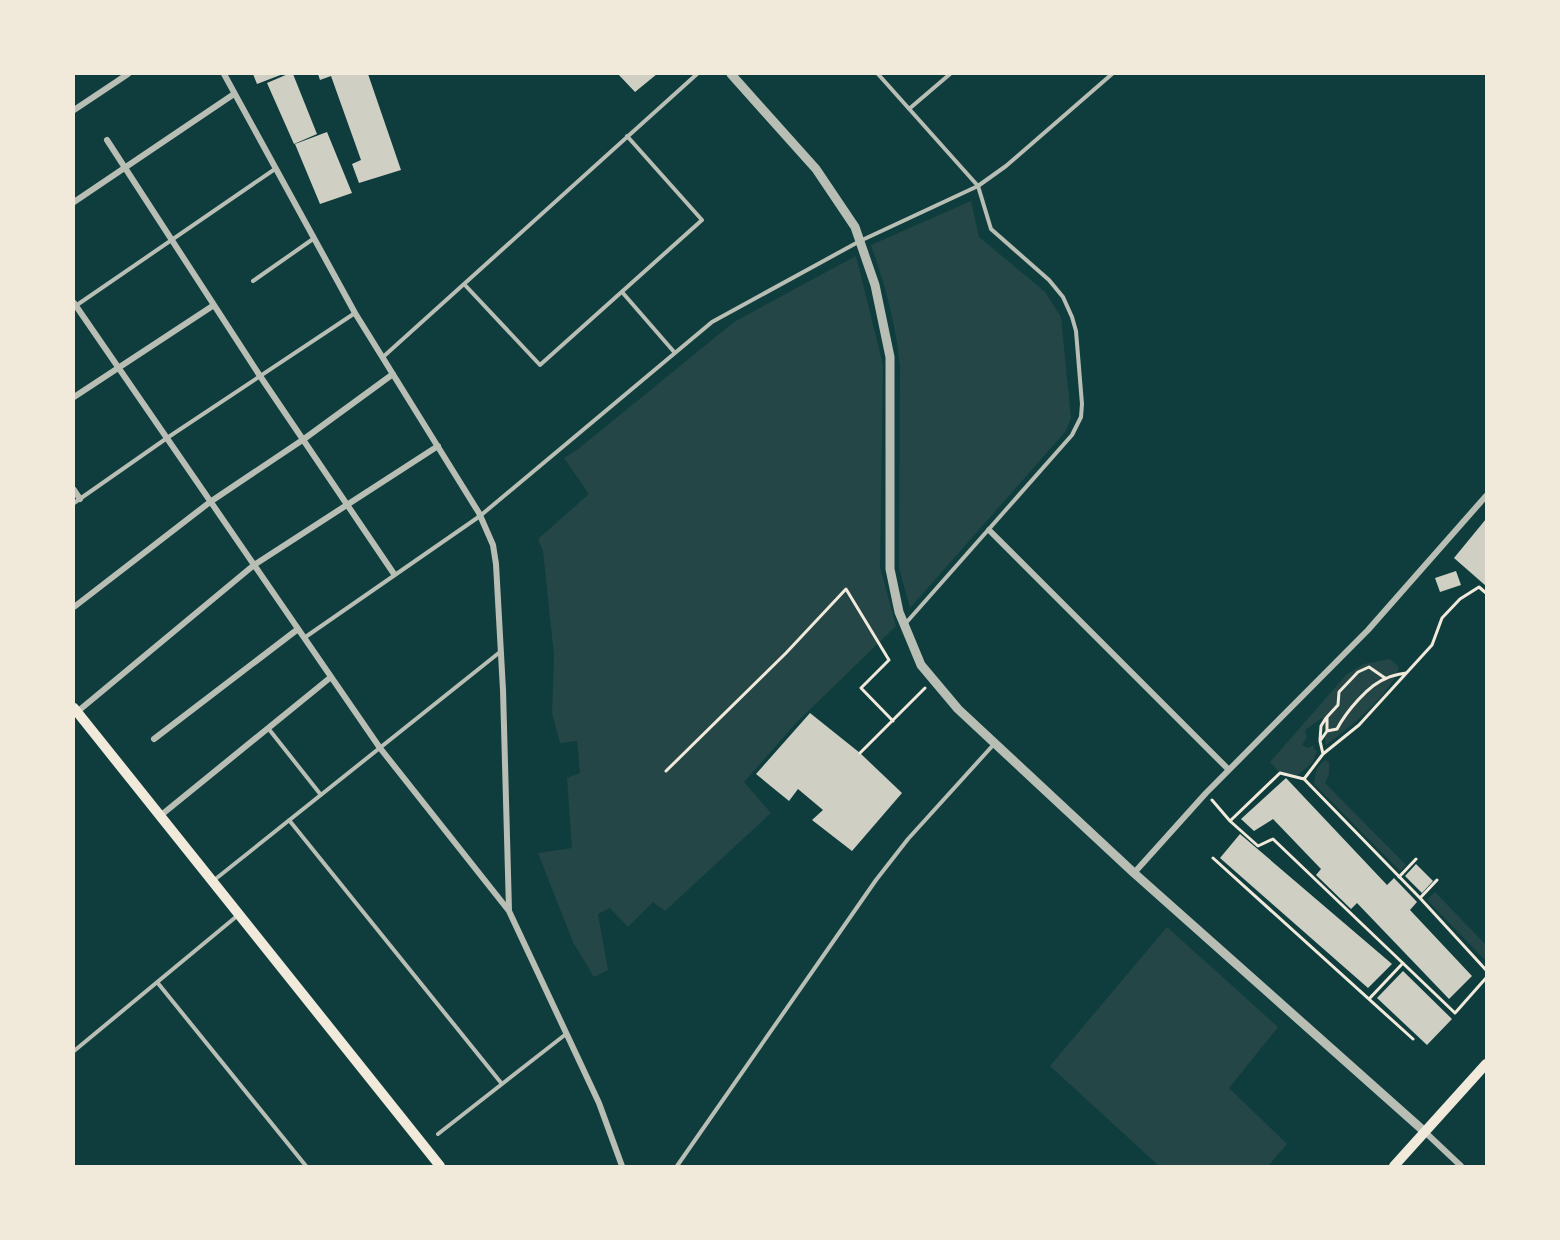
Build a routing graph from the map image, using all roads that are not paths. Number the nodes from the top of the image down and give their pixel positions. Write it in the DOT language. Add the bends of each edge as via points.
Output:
graph roads {
  1 [pos="128,74"];
  2 [pos="224,74"];
  3 [pos="697,74"];
  4 [pos="731,74"];
  5 [pos="878,74"];
  6 [pos="950,74"];
  7 [pos="1112,74"];
  8 [pos="234,94"];
  9 [pos="909,109"];
  10 [pos="74,110"];
  11 [pos="627,136"];
  12 [pos="107,140"];
  13 [pos="124,167"];
  14 [pos="275,169"];
  15 [pos="978,186"];
  16 [pos="74,202"];
  17 [pos="313,239"];
  18 [pos="172,240"];
  19 [pos="860,241"];
  20 [pos="254,281"];
  21 [pos="464,284"];
  22 [pos="621,292"];
  23 [pos="214,304"];
  24 [pos="74,305"];
  25 [pos="355,313"];
  26 [pos="675,353"];
  27 [pos="382,357"];
  28 [pos="118,368"];
  29 [pos="393,374"];
  30 [pos="260,376"];
  31 [pos="74,397"];
  32 [pos="166,438"];
  33 [pos="304,439"];
  34 [pos="438,446"];
  35 [pos="74,490"];
  36 [pos="1486,496"];
  37 [pos="77,501"];
  38 [pos="210,502"];
  39 [pos="348,504"];
  40 [pos="480,516"];
  41 [pos="989,530"];
  42 [pos="254,566"];
  43 [pos="394,574"];
  44 [pos="74,607"];
  45 [pos="904,624"];
  46 [pos="298,629"];
  47 [pos="304,639"];
  48 [pos="501,652"];
  49 [pos="331,677"];
  50 [pos="75,710"];
  51 [pos="268,728"];
  52 [pos="154,739"];
  53 [pos="996,743"];
  54 [pos="380,748"];
  55 [pos="1229,771"];
  56 [pos="321,795"];
  57 [pos="160,816"];
  58 [pos="289,820"];
  59 [pos="1134,873"];
  60 [pos="212,882"];
  61 [pos="509,911"];
  62 [pos="239,915"];
  63 [pos="157,982"];
  64 [pos="566,1034"];
  65 [pos="74,1051"];
  66 [pos="1486,1064"];
  67 [pos="502,1084"];
  68 [pos="1425,1132"];
  69 [pos="438,1134"];
  70 [pos="679,1166"];
  71 [pos="306,1167"];
  72 [pos="440,1167"];
  73 [pos="622,1167"];
  74 [pos="1394,1167"];
  75 [pos="1461,1167"];
  1 -- 10 [label="street"];
  2 -- 8 [label="street"];
  3 -- 11 [label="lane"];
  4 -- 19 [label="street" via="816,169 855,227"];
  5 -- 9 [label="lane"];
  6 -- 9 [label="lane"];
  7 -- 15 [label="lane"];
  8 -- 13 [label="street"];
  8 -- 14 [label="street"];
  9 -- 15 [label="lane"];
  11 -- 21 [label="lane"];
  11 -- 22 [label="lane" via="702,220"];
  12 -- 13 [label="street"];
  13 -- 16 [label="street"];
  13 -- 18 [label="street"];
  14 -- 17 [label="street"];
  14 -- 18 [label="lane"];
  15 -- 19 [label="lane"];
  15 -- 41 [label="lane" via="991,229 1063,297 1076,331 1082,404 1081,417 1072,435"];
  17 -- 20 [label="lane"];
  17 -- 25 [label="street"];
  18 -- 23 [label="street"];
  18 -- 24 [label="lane"];
  19 -- 26 [label="lane" via="731,310"];
  19 -- 45 [label="street" via="875,285 890,357 890,569"];
  21 -- 22 [label="lane" via="540,365"];
  21 -- 27 [label="lane"];
  22 -- 26 [label="lane"];
  23 -- 28 [label="street"];
  23 -- 30 [label="street"];
  24 -- 28 [label="street"];
  25 -- 27 [label="street"];
  25 -- 30 [label="lane"];
  26 -- 40 [label="lane"];
  27 -- 29 [label="street"];
  28 -- 31 [label="street"];
  28 -- 32 [label="street"];
  29 -- 33 [label="street"];
  29 -- 34 [label="street"];
  30 -- 32 [label="lane"];
  30 -- 33 [label="street"];
  32 -- 37 [label="lane"];
  32 -- 38 [label="street"];
  33 -- 38 [label="street"];
  33 -- 39 [label="street"];
  34 -- 39 [label="street"];
  34 -- 40 [label="street"];
  35 -- 37 [label="street"];
  36 -- 55 [label="street" via="1368,630"];
  38 -- 42 [label="street"];
  38 -- 44 [label="street"];
  39 -- 42 [label="street"];
  39 -- 43 [label="street"];
  40 -- 43 [label="lane"];
  40 -- 48 [label="street" via="493,545 496,564"];
  41 -- 45 [label="lane"];
  41 -- 55 [label="street"];
  42 -- 46 [label="street"];
  42 -- 50 [label="street"];
  43 -- 47 [label="lane"];
  45 -- 53 [label="street" via="921,665 958,709"];
  46 -- 47 [label="street"];
  46 -- 52 [label="street"];
  47 -- 49 [label="street"];
  48 -- 54 [label="lane"];
  48 -- 61 [label="street"];
  49 -- 51 [label="street"];
  49 -- 54 [label="street"];
  50 -- 57 [label="main road"];
  51 -- 56 [label="lane"];
  51 -- 57 [label="street"];
  53 -- 59 [label="street"];
  53 -- 70 [label="lane" via="882,873"];
  54 -- 56 [label="lane"];
  54 -- 61 [label="street"];
  55 -- 59 [label="street"];
  56 -- 58 [label="lane"];
  57 -- 60 [label="main road"];
  58 -- 60 [label="lane"];
  58 -- 67 [label="lane"];
  59 -- 68 [label="street"];
  60 -- 62 [label="main road"];
  61 -- 64 [label="street"];
  62 -- 63 [label="lane"];
  62 -- 72 [label="main road"];
  63 -- 65 [label="lane"];
  63 -- 71 [label="lane"];
  64 -- 67 [label="lane"];
  64 -- 73 [label="street" via="599,1102"];
  66 -- 68 [label="main road"];
  67 -- 69 [label="lane"];
  68 -- 74 [label="main road"];
  68 -- 75 [label="street"];
}
